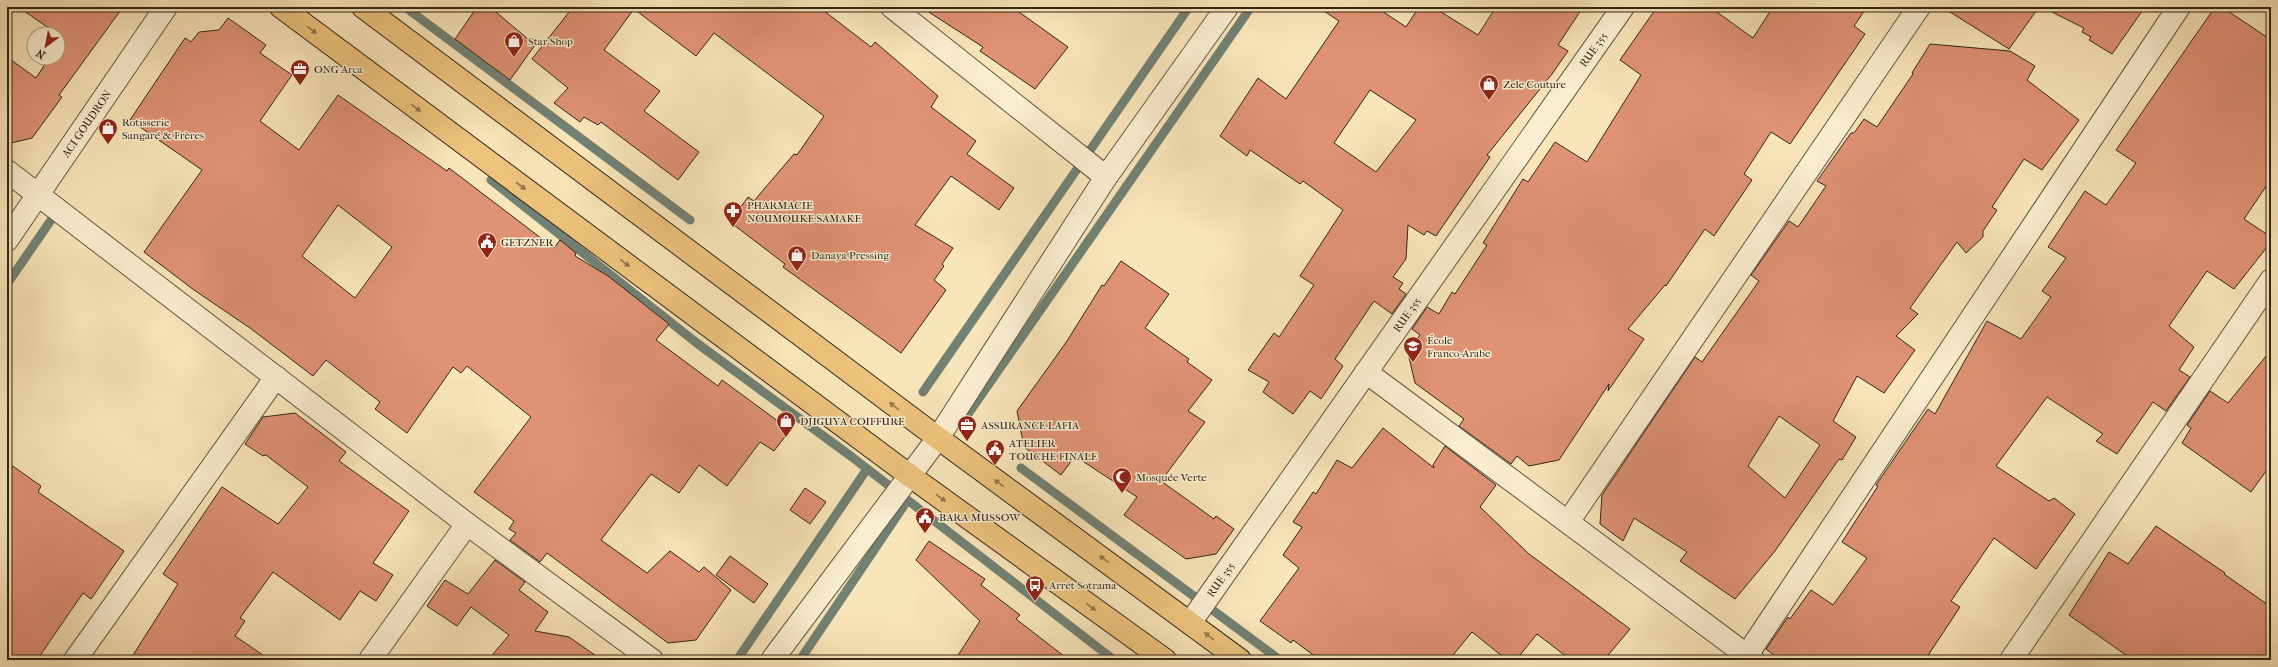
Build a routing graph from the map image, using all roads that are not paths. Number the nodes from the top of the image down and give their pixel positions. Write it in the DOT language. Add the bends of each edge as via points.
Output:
graph roads {
  1 [pos="166,7"];
  2 [pos="281,7"];
  3 [pos="363,7"];
  4 [pos="892,7"];
  5 [pos="1226,7"];
  6 [pos="1623,7"];
  7 [pos="1919,7"];
  8 [pos="2179,7"];
  9 [pos="7,171"];
  10 [pos="1106,177"];
  11 [pos="39,194"];
  12 [pos="7,240"];
  13 [pos="2271,280"];
  14 [pos="1366,372"];
  15 [pos="276,377"];
  16 [pos="938,438"];
  17 [pos="909,475"];
  18 [pos="1568,522"];
  19 [pos="467,524"];
  20 [pos="1190,622"];
  21 [pos="1750,658"];
  22 [pos="75,660"];
  23 [pos="370,660"];
  24 [pos="652,660"];
  25 [pos="772,660"];
  26 [pos="1165,660"];
  27 [pos="1240,660"];
  28 [pos="2011,660"];
  1 -- 11 [label="street, ACI GOUDRON"];
  2 -- 17 [label="main road, one-way"];
  16 -- 3 [label="main road, one-way"];
  4 -- 10 [label="street"];
  5 -- 10 [label="street"];
  6 -- 14 [label="street, RUE 355"];
  7 -- 18 [label="street"];
  8 -- 21 [label="street"];
  9 -- 11 [label="street"];
  10 -- 16 [label="street"];
  11 -- 12 [label="street, ACI GOUDRON"];
  11 -- 15 [label="street"];
  13 -- 28 [label="street"];
  14 -- 18 [label="street"];
  14 -- 20 [label="street, RUE 355"];
  15 -- 19 [label="street"];
  15 -- 22 [label="street"];
  16 -- 17 [label="street"];
  20 -- 16 [label="main road, one-way"];
  17 -- 25 [label="street"];
  17 -- 26 [label="main road, one-way"];
  18 -- 21 [label="street"];
  19 -- 23 [label="street"];
  19 -- 24 [label="street"];
  27 -- 20 [label="main road, one-way"];
}
